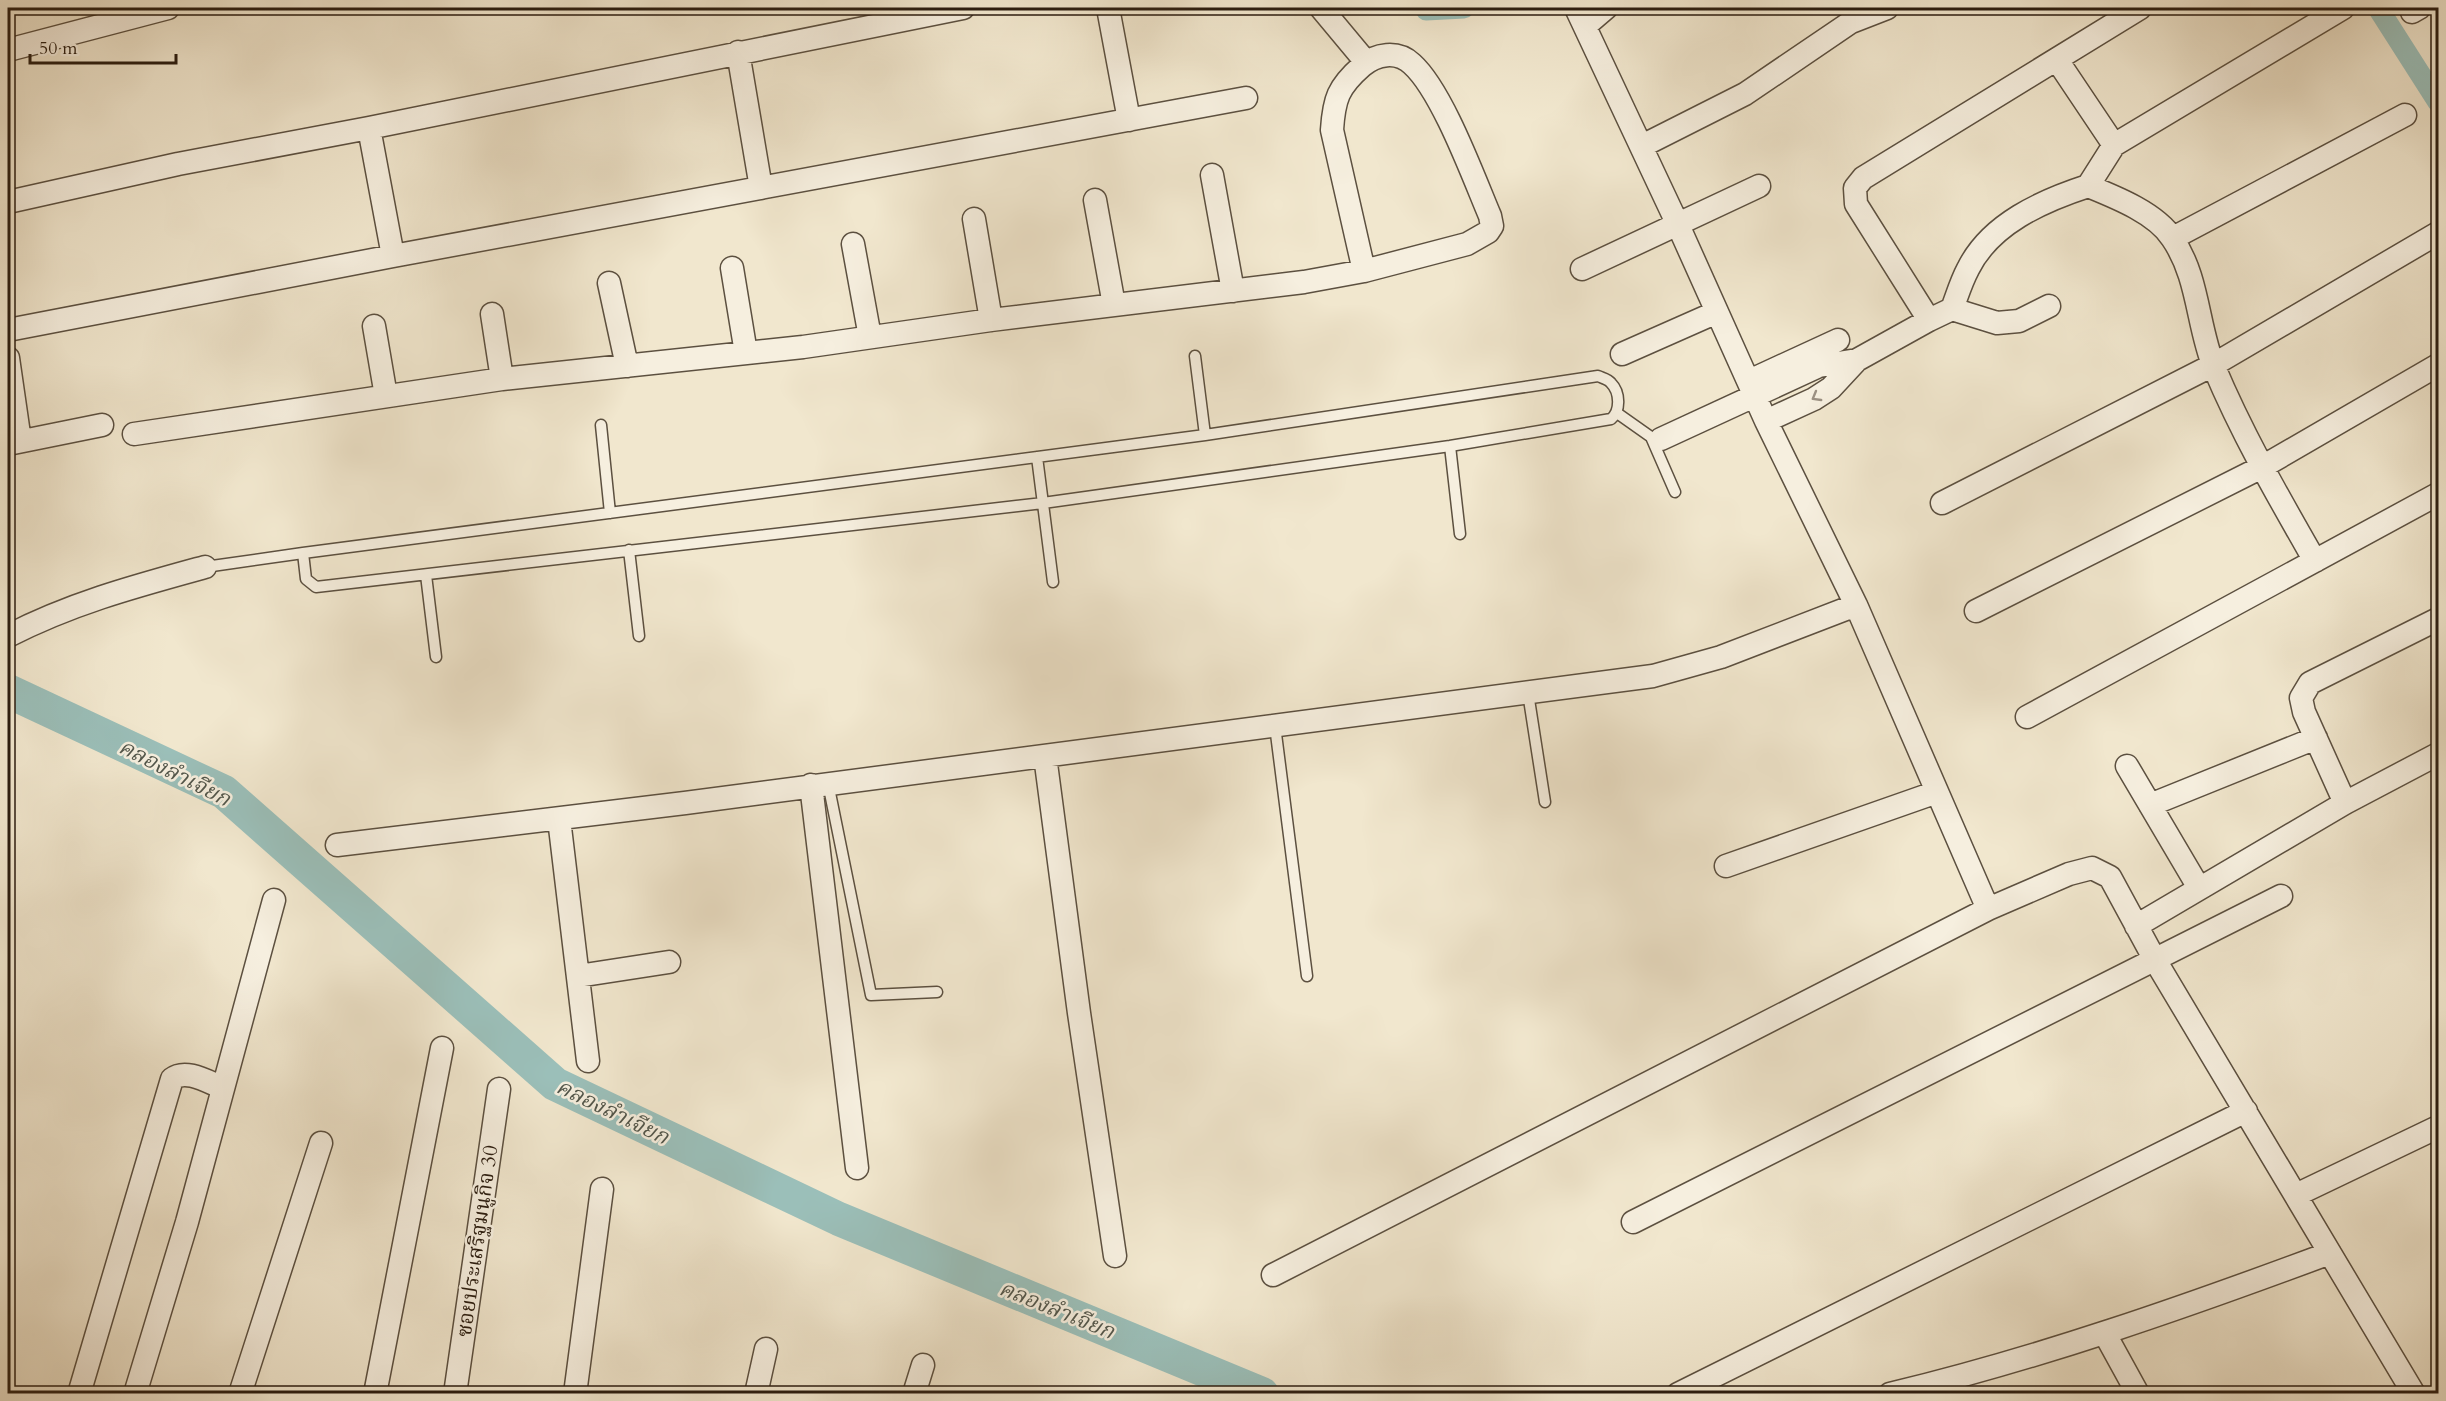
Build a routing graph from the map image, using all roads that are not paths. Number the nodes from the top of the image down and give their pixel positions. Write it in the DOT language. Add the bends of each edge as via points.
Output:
graph roads {
  1 [pos="168,8"];
  2 [pos="963,8"];
  3 [pos="1108,8"];
  4 [pos="1321,8"];
  5 [pos="1606,8"];
  6 [pos="1887,8"];
  7 [pos="2140,8"];
  8 [pos="2343,8"];
  9 [pos="1850,15"];
  10 [pos="1581,17"];
  11 [pos="8,51"];
  12 [pos="738,52"];
  13 [pos="2058,60"];
  14 [pos="1366,62"];
  15 [pos="1246,98"];
  16 [pos="2405,115"];
  17 [pos="1130,120"];
  18 [pos="369,128"];
  19 [pos="2114,145"];
  20 [pos="1642,146"];
  21 [pos="1212,175"];
  22 [pos="1760,186"];
  23 [pos="2088,186"];
  24 [pos="761,188"];
  25 [pos="1095,200"];
  26 [pos="8,202"];
  27 [pos="974,219"];
  28 [pos="1678,225"];
  29 [pos="2439,233"];
  30 [pos="2173,238"];
  31 [pos="853,244"];
  32 [pos="393,256"];
  33 [pos="732,268"];
  34 [pos="1582,269"];
  35 [pos="1364,271"];
  36 [pos="609,283"];
  37 [pos="1233,291"];
  38 [pos="1114,305"];
  39 [pos="2049,306"];
  40 [pos="1952,309"];
  41 [pos="1717,312"];
  42 [pos="492,314"];
  43 [pos="991,320"];
  44 [pos="1929,320"];
  45 [pos="374,326"];
  46 [pos="8,330"];
  47 [pos="870,337"];
  48 [pos="1838,340"];
  49 [pos="746,353"];
  50 [pos="1622,354"];
  51 [pos="1195,356"];
  52 [pos="8,358"];
  53 [pos="1857,360"];
  54 [pos="2439,364"];
  55 [pos="2213,365"];
  56 [pos="627,366"];
  57 [pos="502,380"];
  58 [pos="1752,389"];
  59 [pos="386,396"];
  60 [pos="1617,413"];
  61 [pos="1766,421"];
  62 [pos="102,425"];
  63 [pos="601,425"];
  64 [pos="134,434"];
  65 [pos="1205,435"];
  66 [pos="1660,439"];
  67 [pos="14,443"];
  68 [pos="1449,446"];
  69 [pos="1037,457"];
  70 [pos="2262,467"];
  71 [pos="1675,492"];
  72 [pos="2439,494"];
  73 [pos="1043,503"];
  74 [pos="1942,503"];
  75 [pos="610,513"];
  76 [pos="1460,534"];
  77 [pos="628,550"];
  78 [pos="303,553"];
  79 [pos="2315,561"];
  80 [pos="205,567"];
  81 [pos="426,575"];
  82 [pos="1053,582"];
  83 [pos="1856,605"];
  84 [pos="1976,611"];
  85 [pos="2439,619"];
  86 [pos="8,636"];
  87 [pos="639,636"];
  88 [pos="436,657"];
  89 [pos="1528,693"];
  90 [pos="2027,717"];
  91 [pos="1275,726"];
  92 [pos="2316,738"];
  93 [pos="2439,754"];
  94 [pos="1045,756"];
  95 [pos="2127,766"];
  96 [pos="820,784"];
  97 [pos="1938,792"];
  98 [pos="1545,802"];
  99 [pos="2345,803"];
  100 [pos="2150,805"];
  101 [pos="559,819"];
  102 [pos="337,845"];
  103 [pos="1726,866"];
  104 [pos="2199,888"];
  105 [pos="2281,896"];
  106 [pos="274,900"];
  107 [pos="1989,909"];
  108 [pos="2136,926"];
  109 [pos="2155,960"];
  110 [pos="669,962"];
  111 [pos="578,976"];
  112 [pos="1307,976"];
  113 [pos="937,992"];
  114 [pos="442,1048"];
  115 [pos="588,1061"];
  116 [pos="223,1088"];
  117 [pos="499,1089"];
  118 [pos="2246,1111"];
  119 [pos="2439,1127"];
  120 [pos="321,1143"];
  121 [pos="857,1168"];
  122 [pos="602,1189"];
  123 [pos="2296,1196"];
  124 [pos="1633,1222"];
  125 [pos="2331,1253"];
  126 [pos="1114,1256"];
  127 [pos="1273,1275"];
  128 [pos="2105,1334"];
  129 [pos="766,1349"];
  130 [pos="923,1365"];
  131 [pos="79,1394"];
  132 [pos="135,1394"];
  133 [pos="240,1394"];
  134 [pos="375,1394"];
  135 [pos="455,1394"];
  136 [pos="575,1394"];
  137 [pos="756,1394"];
  138 [pos="914,1394"];
  139 [pos="1678,1394"];
  140 [pos="1890,1394"];
  141 [pos="2138,1394"];
  142 [pos="2414,1394"];
  1 -- 11 [label="street"];
  2 -- 12 [label="street"];
  3 -- 17 [label="street"];
  4 -- 14 [label="street"];
  5 -- 10 [label="street"];
  6 -- 9 [label="street"];
  7 -- 13 [label="street"];
  8 -- 19 [label="street"];
  9 -- 20 [label="street" via="1745,94"];
  10 -- 20 [label="street"];
  12 -- 18 [label="street"];
  12 -- 24 [label="street"];
  13 -- 19 [label="street"];
  13 -- 44 [label="street" via="1863,178 1855,188 1856,204"];
  14 -- 35 [label="street" via="1338,92 1332,130"];
  14 -- 35 [label="street" via="1392,54 1411,63 1422,76 1448,121 1492,226 1467,244"];
  15 -- 17 [label="street"];
  16 -- 30 [label="street"];
  17 -- 24 [label="street"];
  18 -- 26 [label="street" via="178,164"];
  18 -- 32 [label="street"];
  19 -- 23 [label="street"];
  20 -- 28 [label="street"];
  21 -- 37 [label="street"];
  22 -- 28 [label="street"];
  23 -- 30 [label="street" via="2120,199"];
  23 -- 40 [label="street" via="2012,220 1988,240 1968,268"];
  24 -- 32 [label="street"];
  25 -- 38 [label="street"];
  27 -- 43 [label="street"];
  28 -- 34 [label="street"];
  28 -- 41 [label="street"];
  29 -- 55 [label="street"];
  30 -- 55 [label="street" via="2191,277"];
  31 -- 47 [label="street"];
  32 -- 46 [label="street"];
  33 -- 49 [label="street"];
  35 -- 37 [label="street"];
  36 -- 56 [label="street"];
  37 -- 38 [label="street"];
  38 -- 43 [label="street"];
  39 -- 40 [label="street" via="2019,321 1997,323"];
  40 -- 44 [label="street"];
  41 -- 50 [label="street"];
  41 -- 58 [label="street"];
  42 -- 57 [label="street"];
  43 -- 47 [label="street"];
  44 -- 53 [label="street"];
  45 -- 59 [label="street"];
  47 -- 49 [label="street"];
  48 -- 58 [label="street"];
  49 -- 56 [label="street"];
  51 -- 65 [label="lane"];
  52 -- 67 [label="street"];
  53 -- 58 [label="street" via="1819,366"];
  53 -- 61 [label="street, one-way" via="1814,399"];
  54 -- 70 [label="street"];
  55 -- 70 [label="street"];
  55 -- 74 [label="street"];
  56 -- 57 [label="street"];
  57 -- 59 [label="street"];
  58 -- 61 [label="street"];
  58 -- 66 [label="street"];
  59 -- 64 [label="street"];
  60 -- 65 [label="lane" via="1613,384 1598,376"];
  60 -- 68 [label="lane" via="1605,421"];
  60 -- 71 [label="lane" via="1650,437"];
  61 -- 83 [label="street"];
  62 -- 67 [label="street"];
  63 -- 75 [label="lane"];
  65 -- 69 [label="lane"];
  68 -- 73 [label="lane"];
  68 -- 76 [label="lane"];
  69 -- 73 [label="lane"];
  69 -- 75 [label="lane"];
  70 -- 79 [label="street"];
  70 -- 84 [label="street"];
  72 -- 79 [label="street"];
  73 -- 77 [label="lane"];
  73 -- 82 [label="lane"];
  75 -- 78 [label="lane"];
  77 -- 81 [label="lane"];
  77 -- 87 [label="lane"];
  78 -- 80 [label="lane"];
  78 -- 81 [label="lane" via="306,579 315,587"];
  79 -- 90 [label="street"];
  80 -- 86 [label="street" via="103,595"];
  81 -- 88 [label="lane"];
  83 -- 89 [label="street" via="1720,657 1653,676"];
  83 -- 97 [label="street"];
  85 -- 92 [label="street" via="2310,683 2301,698"];
  89 -- 91 [label="street"];
  89 -- 98 [label="lane"];
  91 -- 94 [label="street"];
  91 -- 112 [label="lane"];
  92 -- 99 [label="street"];
  92 -- 100 [label="street"];
  93 -- 99 [label="street"];
  94 -- 96 [label="street"];
  94 -- 126 [label="street"];
  95 -- 100 [label="street"];
  96 -- 101 [label="street"];
  96 -- 113 [label="lane" via="871,995"];
  96 -- 121 [label="street"];
  97 -- 103 [label="street"];
  97 -- 107 [label="street"];
  99 -- 104 [label="street"];
  100 -- 104 [label="street"];
  101 -- 102 [label="street"];
  101 -- 111 [label="street"];
  104 -- 108 [label="street"];
  105 -- 109 [label="street"];
  106 -- 116 [label="street"];
  107 -- 108 [label="street" via="2092,868 2110,877"];
  107 -- 127 [label="street"];
  108 -- 109 [label="street"];
  109 -- 118 [label="street"];
  109 -- 124 [label="street"];
  110 -- 111 [label="street"];
  111 -- 115 [label="street"];
  114 -- 134 [label="street"];
  116 -- 131 [label="street" via="186,1074 172,1079"];
  116 -- 132 [label="street"];
  117 -- 135 [label="street, ซอยประเสริฐมนูกิจ 30"];
  118 -- 123 [label="street"];
  118 -- 139 [label="street"];
  119 -- 123 [label="street"];
  120 -- 133 [label="street"];
  122 -- 136 [label="street"];
  123 -- 125 [label="street"];
  125 -- 128 [label="street"];
  125 -- 142 [label="street"];
  128 -- 140 [label="street"];
  128 -- 141 [label="street"];
  129 -- 137 [label="street"];
  130 -- 138 [label="street"];
}
